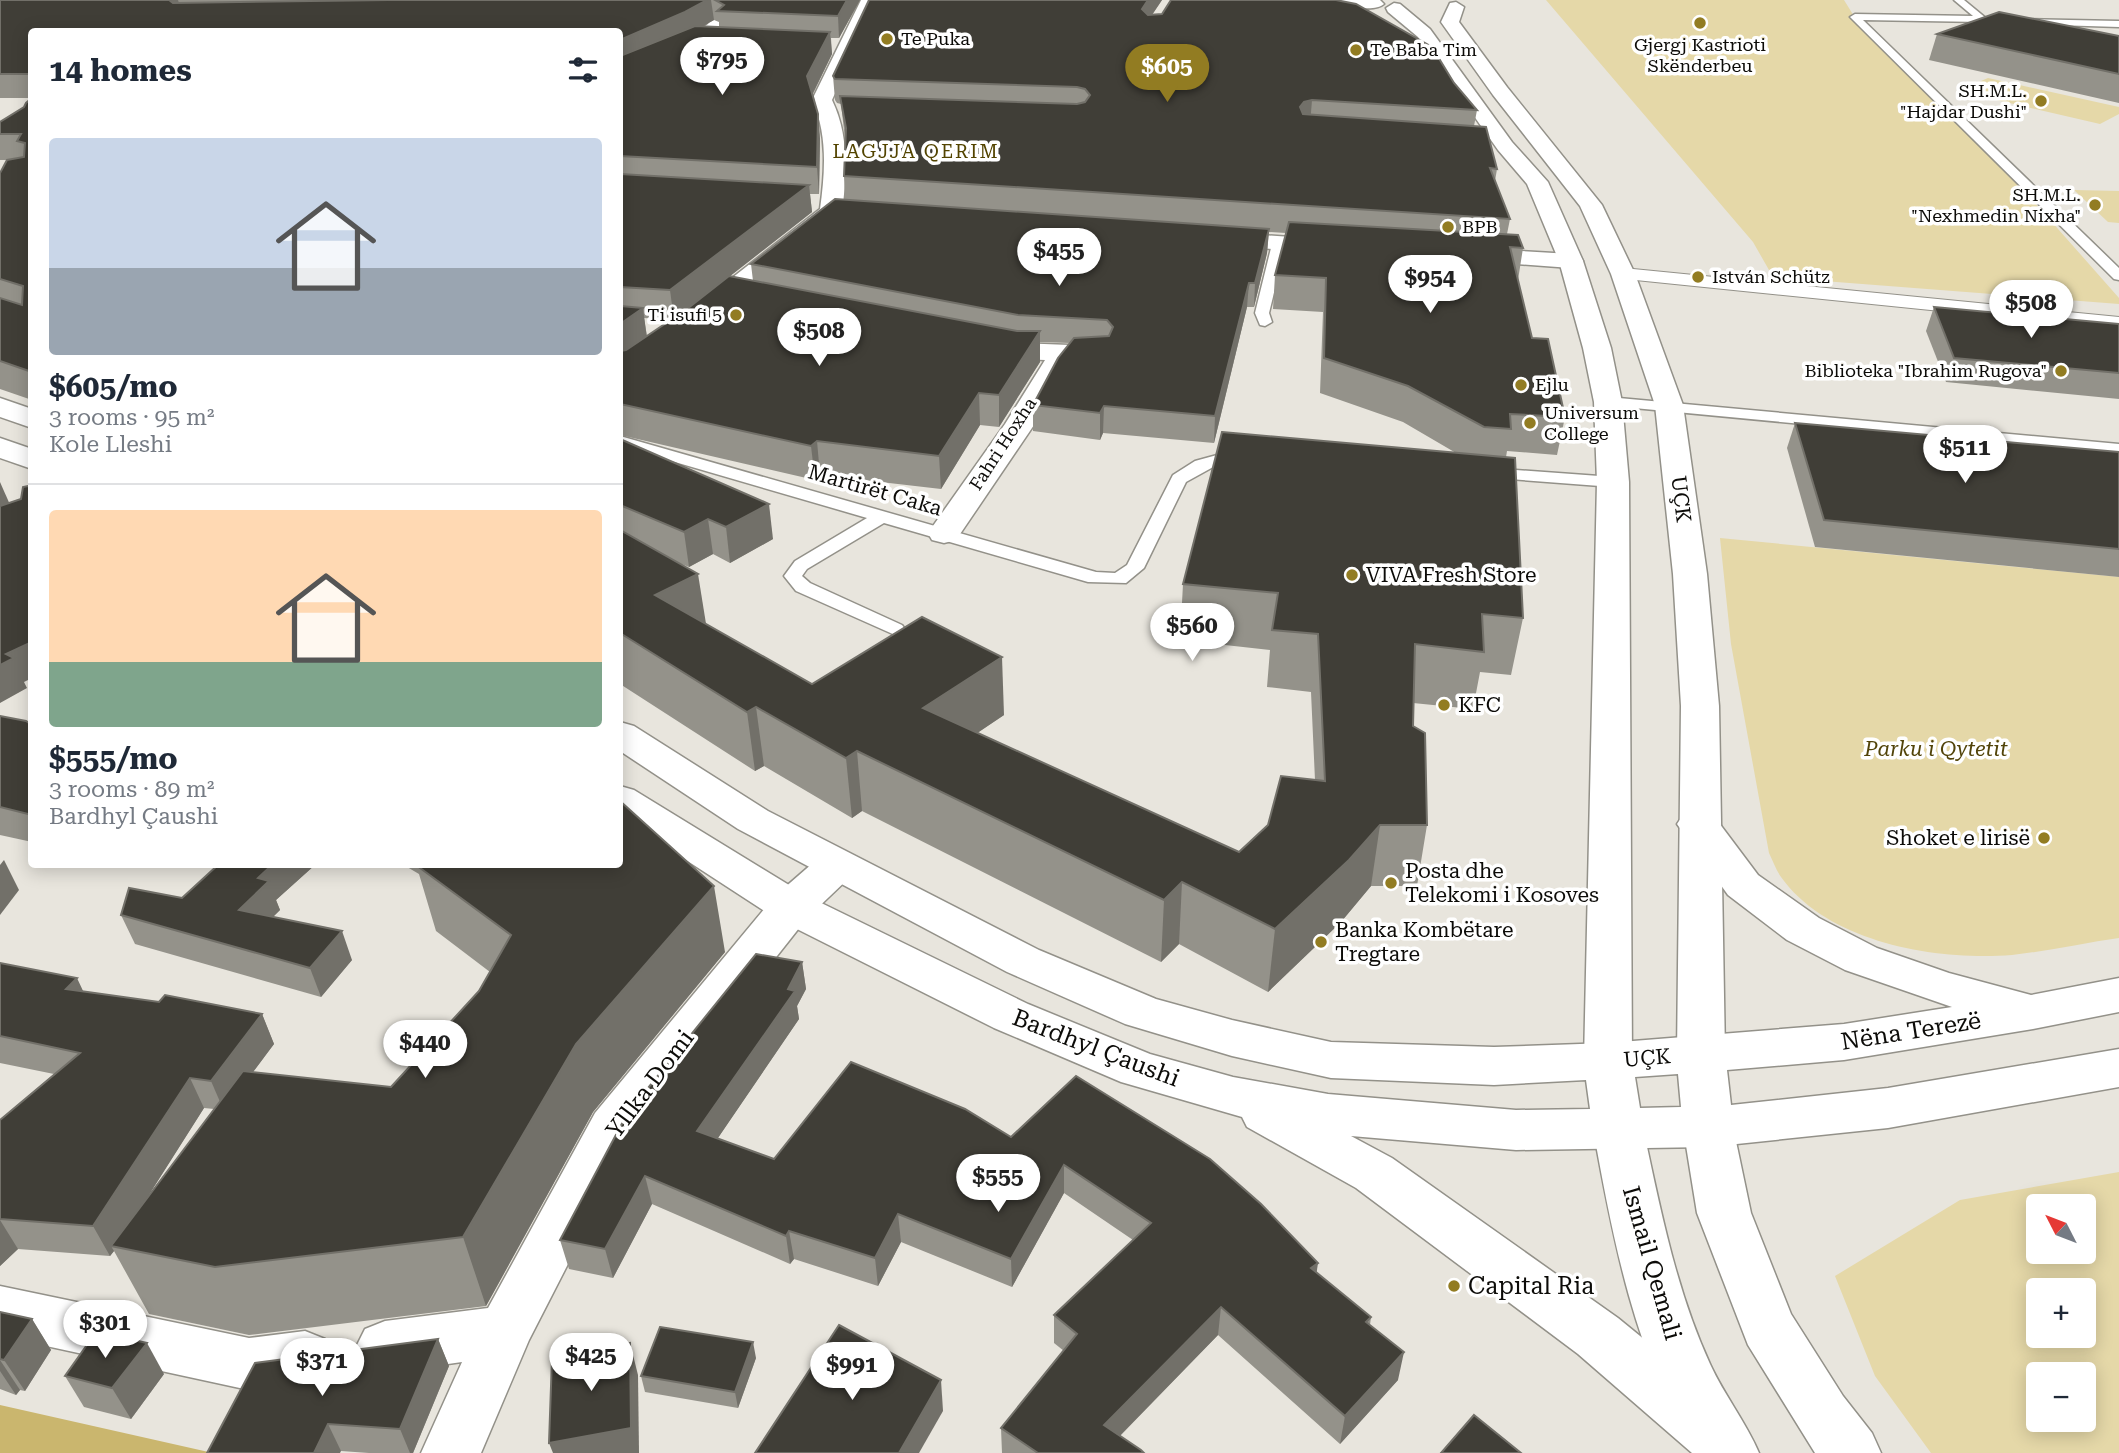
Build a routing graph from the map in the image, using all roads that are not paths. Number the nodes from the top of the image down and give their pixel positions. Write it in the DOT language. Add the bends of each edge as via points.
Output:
graph roads {
  1 [pos="869,0"];
  2 [pos="1347,0"];
  3 [pos="1958,0"];
  4 [pos="729,1"];
  5 [pos="703,2"];
  6 [pos="1378,4"];
  7 [pos="1448,7"];
  8 [pos="2010,20"];
  9 [pos="2119,24"];
  10 [pos="695,41"];
  11 [pos="722,42"];
  12 [pos="623,72"];
  13 [pos="1481,145"];
  14 [pos="1505,146"];
  15 [pos="805,202"];
  16 [pos="832,208"];
  17 [pos="858,214"];
  18 [pos="1196,238"];
  19 [pos="1279,244"];
  20 [pos="1362,249"];
  21 [pos="1446,254"];
  22 [pos="1571,261"];
  23 [pos="1623,274"];
  24 [pos="2119,276"];
  25 [pos="727,294"];
  26 [pos="754,299"];
  27 [pos="1265,322"];
  28 [pos="2119,323"];
  29 [pos="644,328"];
  30 [pos="681,331"];
  31 [pos="965,341"];
  32 [pos="1096,354"];
  33 [pos="1063,355"];
  34 [pos="623,371"];
  35 [pos="1608,402"];
  36 [pos="1669,405"];
  37 [pos="0,407"];
  38 [pos="28,418"];
  39 [pos="623,442"];
  40 [pos="0,447"];
  41 [pos="2119,449"];
  42 [pos="28,458"];
  43 [pos="1265,458"];
  44 [pos="1474,472"];
  45 [pos="1613,481"];
  46 [pos="882,516"];
  47 [pos="944,533"];
  48 [pos="895,629"];
  49 [pos="623,736"];
  50 [pos="623,801"];
  51 [pos="1699,824"];
  52 [pos="836,866"];
  53 [pos="791,906"];
  54 [pos="2119,995"];
  55 [pos="2033,1012"];
  56 [pos="1701,1054"];
  57 [pos="1608,1062"];
  58 [pos="2119,1068"];
  59 [pos="1233,1096"];
  60 [pos="1708,1127"];
  61 [pos="1618,1128"];
  62 [pos="0,1311"];
  63 [pos="505,1331"];
  64 [pos="1723,1444"];
  65 [pos="451,1453"];
  66 [pos="1851,1453"];
  1 -- 16 [label="street" via="839,47 822,100 836,112"];
  2 -- 6 [label="street"];
  3 -- 24 [label="lane" via="1989,20 1855,17"];
  4 -- 5 [label="street"];
  4 -- 10 [label="street" via="715,27"];
  6 -- 7 [label="street, UÇK"];
  6 -- 14 [label="street, UÇK" via="1424,33"];
  7 -- 23 [label="street, UÇK" via="1450,22 1591,205"];
  8 -- 9 [label="lane"];
  10 -- 11 [label="street"];
  10 -- 12 [label="street"];
  13 -- 14 [label="street"];
  14 -- 22 [label="street, UÇK" via="1537,182"];
  15 -- 16 [label="street"];
  16 -- 17 [label="street"];
  16 -- 25 [label="street"];
  18 -- 19 [label="street"];
  19 -- 20 [label="street"];
  19 -- 27 [label="lane" via="1262,313"];
  21 -- 22 [label="street"];
  22 -- 35 [label="street, UÇK"];
  23 -- 28 [label="street"];
  23 -- 36 [label="street, UÇK"];
  25 -- 26 [label="street"];
  25 -- 30 [label="street"];
  29 -- 30 [label="street"];
  30 -- 34 [label="street"];
  31 -- 33 [label="street"];
  32 -- 33 [label="street"];
  33 -- 47 [label="street, Fahri Hoxha"];
  35 -- 36 [label="lane"];
  35 -- 45 [label="street, UÇK"];
  36 -- 41 [label="lane"];
  36 -- 51 [label="street, UÇK" via="1700,706"];
  37 -- 38 [label="street"];
  39 -- 46 [label="lane, Martirët Caka"];
  40 -- 42 [label="street"];
  43 -- 47 [label="lane, Martirët Caka" via="1228,457 1190,469 1179,479 1135,568 1119,579 1095,578"];
  44 -- 45 [label="lane"];
  45 -- 57 [label="street, UÇK"];
  46 -- 47 [label="lane, Martirët Caka"];
  46 -- 48 [label="lane" via="801,565 793,576 803,587"];
  49 -- 52 [label="street" via="753,820"];
  50 -- 53 [label="street, Bardhyl Çaushi"];
  51 -- 55 [label="street" via="1743,886 1803,929 1861,959 1940,988"];
  51 -- 56 [label="street, UÇK"];
  52 -- 53 [label="street, Yllka Domi"];
  52 -- 57 [label="street" via="1023,961 1142,1012 1232,1038 1331,1060 1494,1066"];
  53 -- 59 [label="street, Bardhyl Çaushi" via="1011,1016 1138,1069"];
  53 -- 63 [label="street, Yllka Domi" via="613,1126"];
  54 -- 55 [label="street, Nëna Terezë"];
  55 -- 56 [label="street, Nëna Terezë" via="1844,1042"];
  56 -- 57 [label="street, UÇK"];
  56 -- 60 [label="street, UÇK"];
  57 -- 61 [label="street, Ismail Qemali"];
  58 -- 60 [label="street" via="1888,1108"];
  59 -- 61 [label="street, Bardhyl Çaushi" via="1328,1114 1516,1130"];
  59 -- 64 [label="street" via="1374,1174 1598,1336"];
  60 -- 61 [label="street, Bardhyl Çaushi"];
  60 -- 66 [label="street" via="1724,1213 1768,1327"];
  61 -- 64 [label="street, Ismail Qemali" via="1632,1201 1668,1335"];
  62 -- 63 [label="street" via="249,1364"];
  63 -- 65 [label="street, Yllka Domi"];
}
